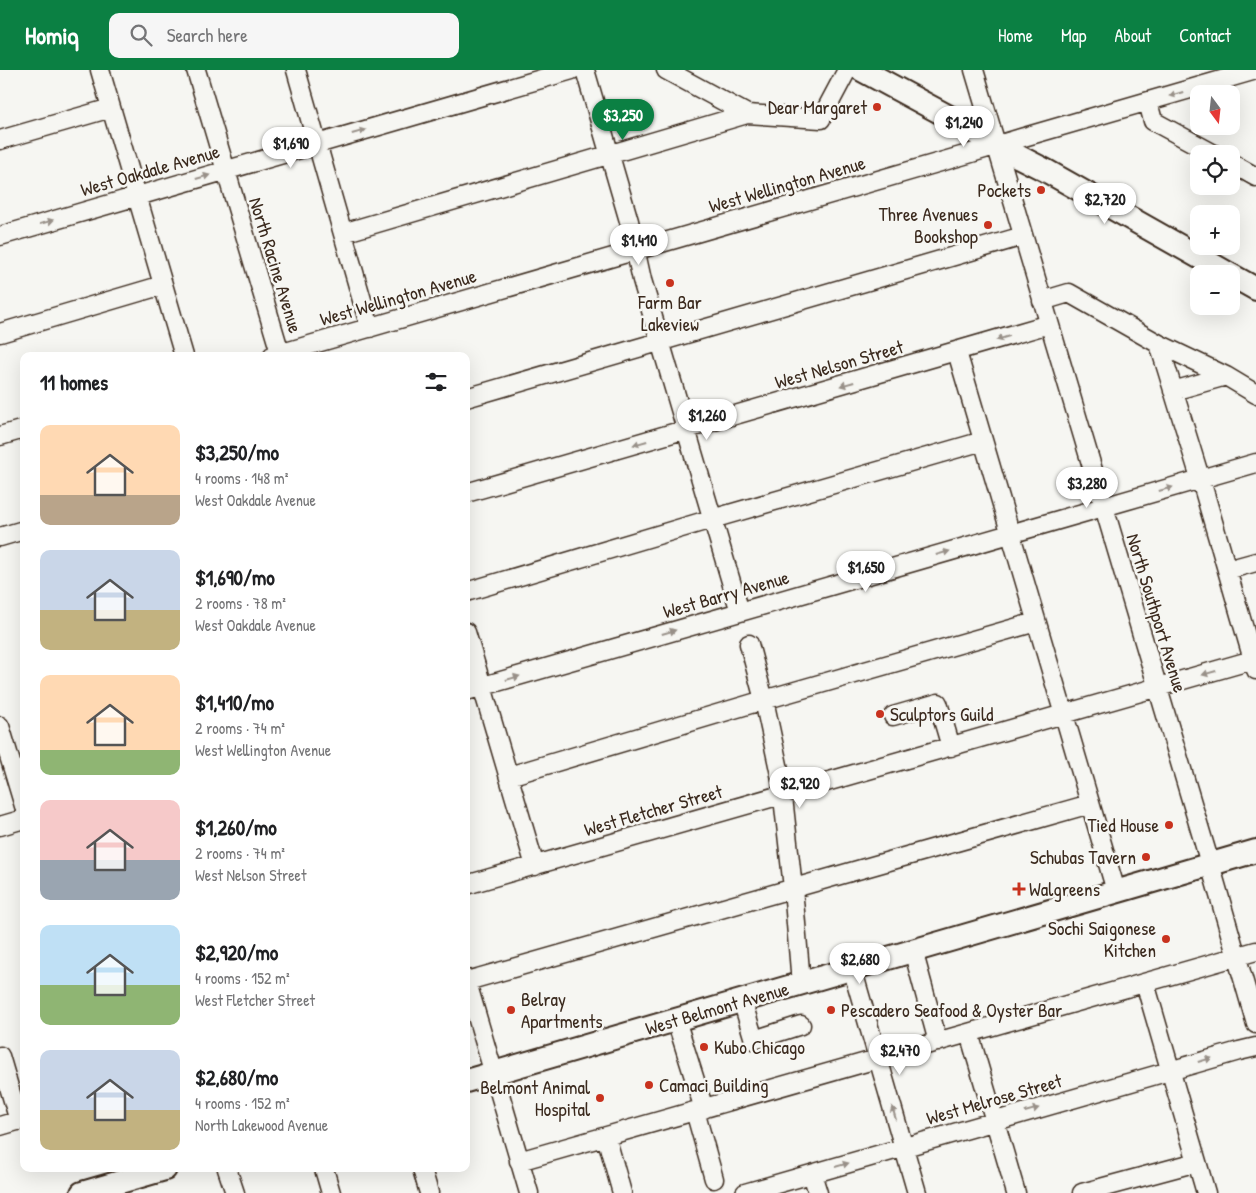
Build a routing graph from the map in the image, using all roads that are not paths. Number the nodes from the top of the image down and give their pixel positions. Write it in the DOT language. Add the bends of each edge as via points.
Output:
graph roads {
  1 [pos="100,70"];
  2 [pos="196,70"];
  3 [pos="296,70"];
  4 [pos="572,70"];
  5 [pos="585,70"];
  6 [pos="666,70"];
  7 [pos="847,70"];
  8 [pos="862,70"];
  9 [pos="974,70"];
  10 [pos="1256,70"];
  11 [pos="1215,76"];
  12 [pos="1148,102"];
  13 [pos="111,108"];
  14 [pos="747,114"];
  15 [pos="0,140"];
  16 [pos="317,144"];
  17 [pos="996,145"];
  18 [pos="1197,145"];
  19 [pos="610,154"];
  20 [pos="226,170"];
  21 [pos="137,196"];
  22 [pos="343,234"];
  23 [pos="0,236"];
  24 [pos="1023,236"];
  25 [pos="636,250"];
  26 [pos="1214,265"];
  27 [pos="1240,280"];
  28 [pos="163,285"];
  29 [pos="1256,289"];
  30 [pos="1042,301"];
  31 [pos="1049,324"];
  32 [pos="370,328"];
  33 [pos="0,333"];
  34 [pos="660,342"];
  35 [pos="1159,344"];
  36 [pos="183,352"];
  37 [pos="277,352"];
  38 [pos="288,352"];
  39 [pos="957,352"];
  40 [pos="1226,376"];
  41 [pos="1173,391"];
  42 [pos="1256,394"];
  43 [pos="470,397"];
  44 [pos="20,430"];
  45 [pos="686,430"];
  46 [pos="0,436"];
  47 [pos="983,441"];
  48 [pos="1256,463"];
  49 [pos="1200,479"];
  50 [pos="470,492"];
  51 [pos="1104,507"];
  52 [pos="713,519"];
  53 [pos="20,531"];
  54 [pos="1011,534"];
  55 [pos="0,537"];
  56 [pos="1256,562"];
  57 [pos="1227,570"];
  58 [pos="470,591"];
  59 [pos="740,612"];
  60 [pos="1036,622"];
  61 [pos="749,644"];
  62 [pos="470,660"];
  63 [pos="1255,663"];
  64 [pos="1158,688"];
  65 [pos="474,689"];
  66 [pos="764,700"];
  67 [pos="1064,715"];
  68 [pos="893,716"];
  69 [pos="0,726"];
  70 [pos="951,747"];
  71 [pos="509,776"];
  72 [pos="20,793"];
  73 [pos="782,795"];
  74 [pos="1090,804"];
  75 [pos="20,820"];
  76 [pos="0,826"];
  77 [pos="1256,851"];
  78 [pos="1210,864"];
  79 [pos="535,866"];
  80 [pos="470,884"];
  81 [pos="793,888"];
  82 [pos="1116,891"];
  83 [pos="913,950"];
  84 [pos="1256,951"];
  85 [pos="1236,956"];
  86 [pos="852,968"];
  87 [pos="470,979"];
  88 [pos="802,983"];
  89 [pos="1145,983"];
  90 [pos="742,1000"];
  91 [pos="470,1005"];
  92 [pos="676,1020"];
  93 [pos="473,1024"];
  94 [pos="1256,1024"];
  95 [pos="801,1025"];
  96 [pos="969,1033"];
  97 [pos="938,1042"];
  98 [pos="1256,1047"];
  99 [pos="0,1056"];
  100 [pos="878,1059"];
  101 [pos="1170,1070"];
  102 [pos="494,1073"];
  103 [pos="470,1080"];
  104 [pos="699,1110"];
  105 [pos="20,1117"];
  106 [pos="20,1120"];
  107 [pos="995,1121"];
  108 [pos="0,1126"];
  109 [pos="606,1136"];
  110 [pos="904,1147"];
  111 [pos="519,1161"];
  112 [pos="1197,1162"];
  113 [pos="157,1172"];
  114 [pos="228,1172"];
  115 [pos="325,1172"];
  116 [pos="423,1172"];
  117 [pos="812,1174"];
  118 [pos="714,1179"];
  119 [pos="134,1180"];
  120 [pos="82,1193"];
  121 [pos="234,1193"];
  122 [pos="331,1193"];
  123 [pos="429,1193"];
  124 [pos="529,1193"];
  125 [pos="622,1193"];
  126 [pos="745,1193"];
  127 [pos="818,1193"];
  128 [pos="917,1193"];
  129 [pos="1016,1193"];
  130 [pos="1082,1193"];
  131 [pos="1206,1193"];
  1 -- 13 [label="street"];
  2 -- 20 [label="street, North Racine Avenue"];
  3 -- 16 [label="street"];
  16 -- 4 [label="street, West Oakdale Avenue, one-way"];
  5 -- 19 [label="street"];
  6 -- 14 [label="street"];
  7 -- 14 [label="street" via="821,120"];
  8 -- 17 [label="main road"];
  9 -- 17 [label="street, North Southport Avenue"];
  10 -- 11 [label="street, West Wellington Avenue"];
  11 -- 12 [label="street, West Wellington Avenue, one-way"];
  12 -- 17 [label="street, West Wellington Avenue"];
  12 -- 18 [label="street" via="1153,121"];
  13 -- 15 [label="street"];
  13 -- 21 [label="street"];
  14 -- 19 [label="street"];
  16 -- 20 [label="street, West Oakdale Avenue"];
  16 -- 22 [label="street"];
  17 -- 24 [label="street, North Southport Avenue"];
  17 -- 25 [label="street, West Wellington Avenue"];
  17 -- 26 [label="main road"];
  19 -- 22 [label="street"];
  19 -- 25 [label="street"];
  21 -- 20 [label="street, West Oakdale Avenue, one-way"];
  20 -- 37 [label="street, North Racine Avenue"];
  23 -- 21 [label="street, West Oakdale Avenue, one-way"];
  21 -- 28 [label="street"];
  22 -- 32 [label="street"];
  24 -- 30 [label="street, North Southport Avenue"];
  24 -- 34 [label="street"];
  25 -- 32 [label="street, West Wellington Avenue"];
  25 -- 34 [label="street"];
  27 -- 29 [label="main road"];
  28 -- 33 [label="street"];
  28 -- 36 [label="street"];
  30 -- 31 [label="street, North Southport Avenue"];
  30 -- 35 [label="street" via="1069,293"];
  31 -- 39 [label="street, West Nelson Street, one-way"];
  31 -- 51 [label="street, North Southport Avenue"];
  32 -- 38 [label="street, West Wellington Avenue"];
  34 -- 43 [label="street"];
  34 -- 45 [label="street"];
  35 -- 40 [label="street"];
  35 -- 41 [label="street"];
  39 -- 45 [label="street, West Nelson Street, one-way"];
  39 -- 47 [label="street"];
  40 -- 41 [label="street"];
  40 -- 42 [label="street"];
  41 -- 49 [label="street"];
  44 -- 46 [label="street"];
  45 -- 50 [label="street, West Nelson Street, one-way"];
  45 -- 52 [label="street"];
  47 -- 52 [label="street"];
  47 -- 54 [label="street"];
  48 -- 49 [label="street, West Barry Avenue"];
  51 -- 49 [label="street, West Barry Avenue, one-way"];
  49 -- 57 [label="street"];
  51 -- 54 [label="street, West Barry Avenue"];
  51 -- 64 [label="street, North Southport Avenue"];
  52 -- 58 [label="street"];
  52 -- 59 [label="street"];
  53 -- 55 [label="street"];
  59 -- 54 [label="street, West Barry Avenue, one-way"];
  54 -- 60 [label="street"];
  56 -- 57 [label="street"];
  57 -- 63 [label="street"];
  65 -- 59 [label="street, West Barry Avenue, one-way"];
  60 -- 66 [label="street"];
  60 -- 67 [label="street"];
  61 -- 66 [label="street"];
  62 -- 65 [label="street"];
  63 -- 64 [label="street, West Fletcher Street, one-way"];
  64 -- 67 [label="street, West Fletcher Street"];
  64 -- 78 [label="street, North Southport Avenue"];
  65 -- 71 [label="street"];
  66 -- 71 [label="street"];
  66 -- 73 [label="street"];
  67 -- 70 [label="street, West Fletcher Street"];
  67 -- 74 [label="street"];
  68 -- 70 [label="street" via="938,703"];
  69 -- 72 [label="street"];
  70 -- 73 [label="street, West Fletcher Street"];
  71 -- 79 [label="street"];
  73 -- 79 [label="street, West Fletcher Street"];
  73 -- 81 [label="street"];
  74 -- 81 [label="street"];
  74 -- 82 [label="street"];
  75 -- 76 [label="street"];
  77 -- 78 [label="main road, West Belmont Avenue"];
  78 -- 82 [label="main road, West Belmont Avenue"];
  78 -- 85 [label="street, North Southport Avenue"];
  79 -- 80 [label="street, West Fletcher Street"];
  81 -- 87 [label="street"];
  81 -- 88 [label="street"];
  82 -- 83 [label="main road, West Belmont Avenue"];
  83 -- 86 [label="main road, West Belmont Avenue"];
  83 -- 97 [label="street"];
  84 -- 85 [label="street"];
  85 -- 89 [label="street"];
  85 -- 94 [label="street, North Southport Avenue"];
  86 -- 88 [label="main road, West Belmont Avenue"];
  86 -- 100 [label="street"];
  88 -- 90 [label="main road, West Belmont Avenue"];
  89 -- 96 [label="street"];
  89 -- 101 [label="street"];
  90 -- 92 [label="main road, West Belmont Avenue"];
  90 -- 95 [label="street" via="754,1040"];
  91 -- 93 [label="street"];
  92 -- 102 [label="main road, West Belmont Avenue"];
  92 -- 104 [label="street"];
  93 -- 102 [label="street"];
  96 -- 97 [label="street"];
  96 -- 107 [label="street"];
  97 -- 100 [label="street"];
  101 -- 98 [label="street, West Melrose Street, one-way"];
  99 -- 105 [label="street"];
  100 -- 104 [label="street"];
  110 -- 100 [label="street, one-way"];
  107 -- 101 [label="street, West Melrose Street, one-way"];
  101 -- 112 [label="street"];
  102 -- 103 [label="main road, West Belmont Avenue"];
  102 -- 111 [label="street"];
  104 -- 109 [label="street"];
  104 -- 118 [label="street"];
  106 -- 108 [label="street"];
  107 -- 110 [label="street, West Melrose Street"];
  107 -- 129 [label="street"];
  109 -- 111 [label="street"];
  109 -- 125 [label="street"];
  117 -- 110 [label="street, West Melrose Street, one-way"];
  110 -- 128 [label="street"];
  111 -- 124 [label="street"];
  112 -- 130 [label="street"];
  112 -- 131 [label="street"];
  113 -- 119 [label="main road"];
  114 -- 121 [label="street"];
  115 -- 122 [label="street"];
  116 -- 123 [label="street"];
  117 -- 126 [label="street, West Melrose Street"];
  117 -- 127 [label="street"];
  119 -- 120 [label="main road"];
}
